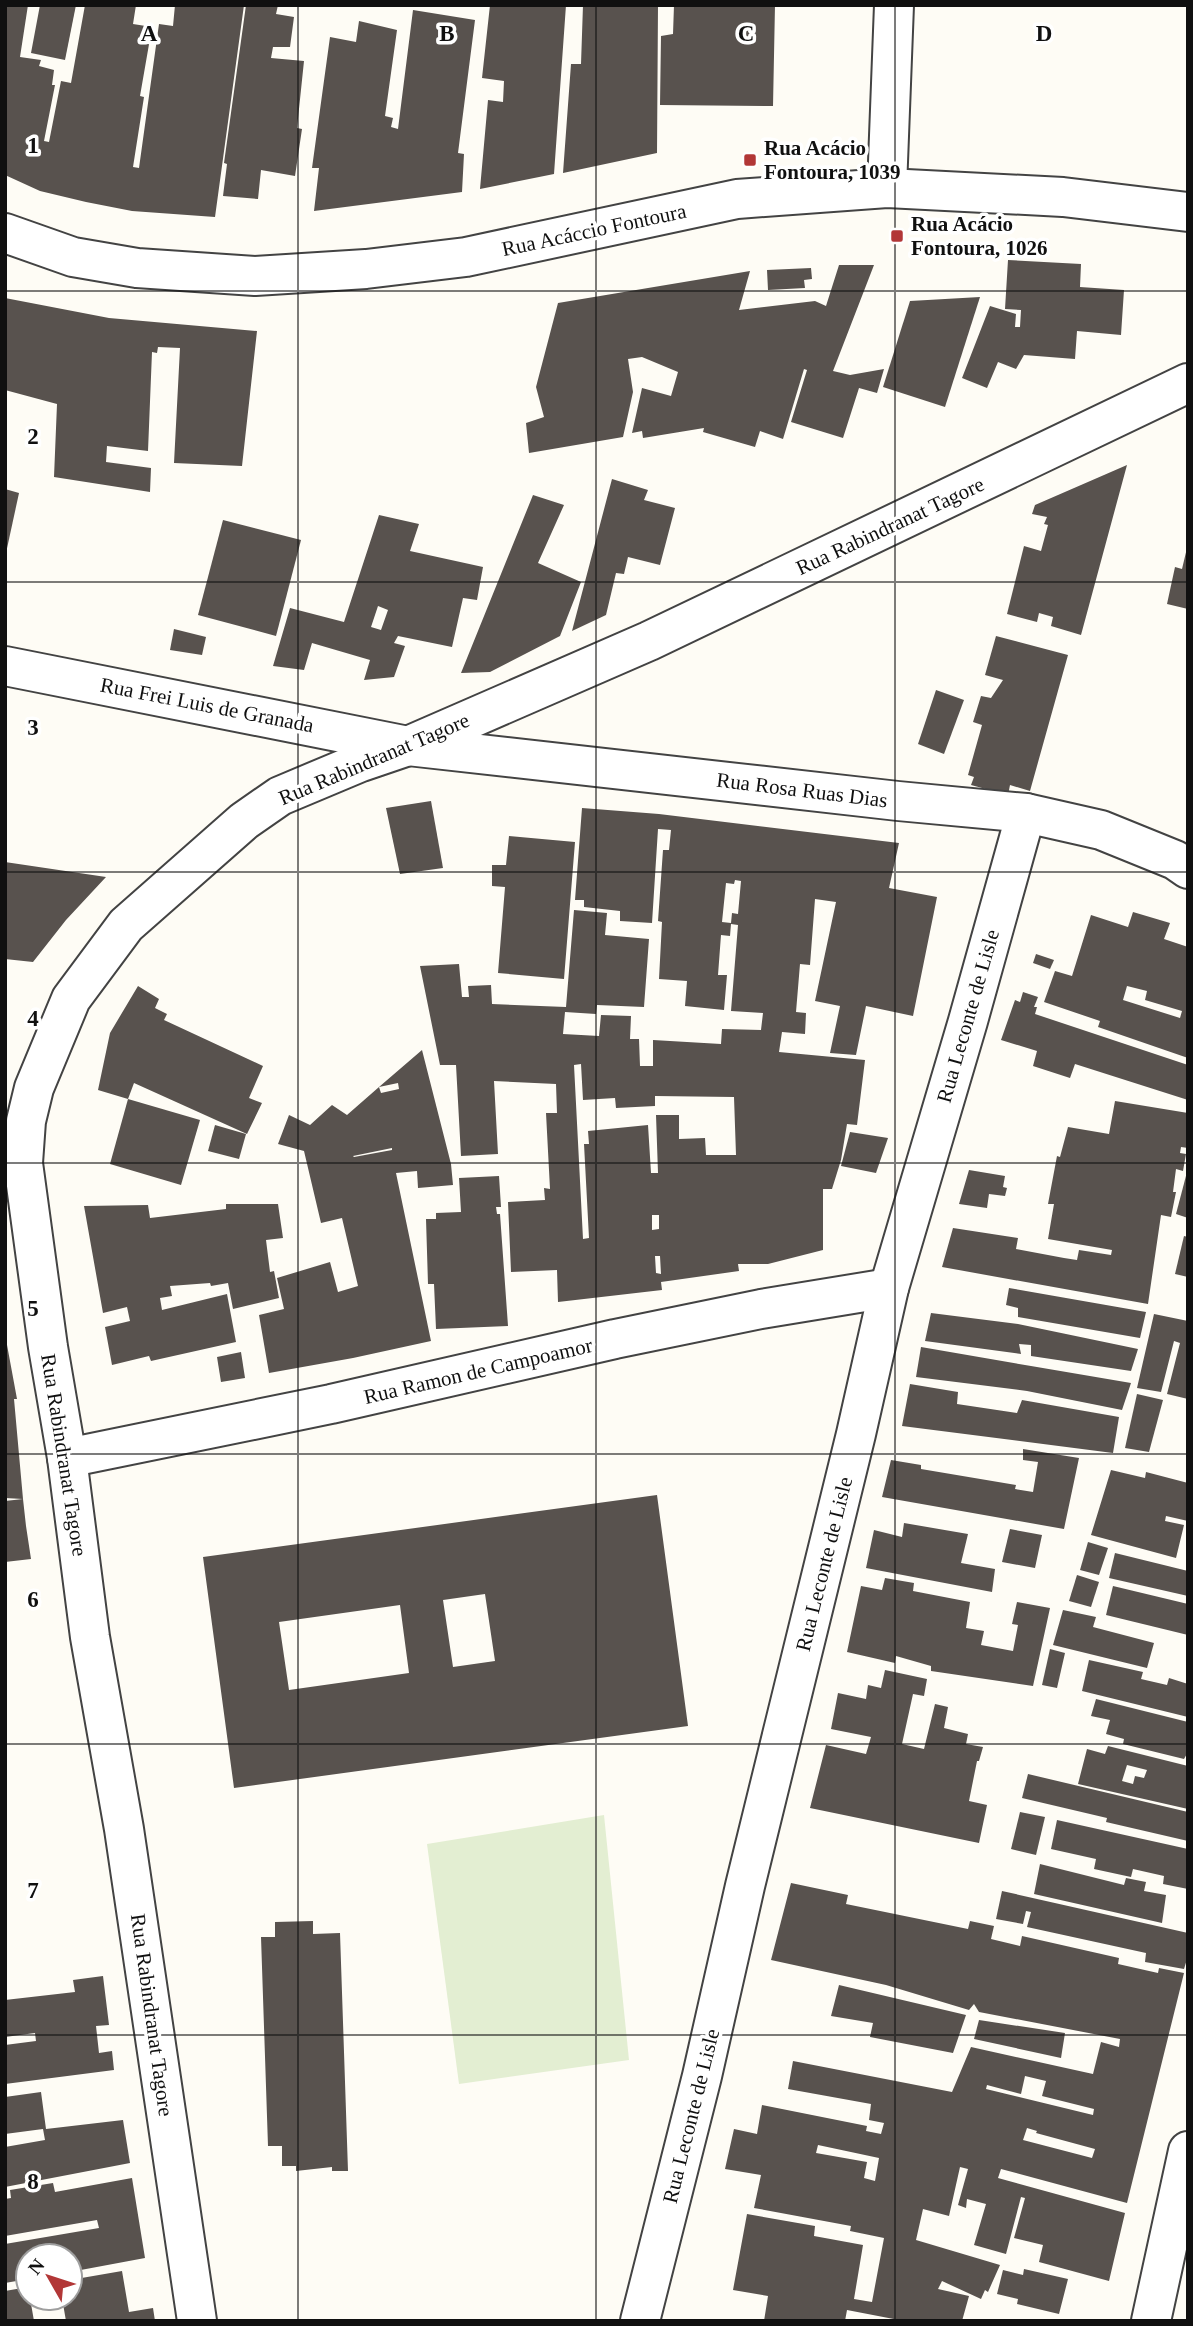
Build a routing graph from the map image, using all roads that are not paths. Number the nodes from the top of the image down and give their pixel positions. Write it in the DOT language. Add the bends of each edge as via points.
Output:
graph roads {
  1 [pos="894,5"];
  2 [pos="887,188"];
  3 [pos="1188,212"];
  4 [pos="5,233"];
  5 [pos="1188,383"];
  6 [pos="5,666"];
  7 [pos="408,746"];
  8 [pos="1026,813"];
  9 [pos="1188,869"];
  10 [pos="889,1288"];
  11 [pos="67,1458"];
  12 [pos="1188,2151"];
  13 [pos="197,2321"];
  14 [pos="640,2321"];
  15 [pos="1151,2321"];
  1 -- 2 [label="street"];
  2 -- 3 [label="street, Rua Acáccio Fontoura" via="1063,197"];
  2 -- 4 [label="street, Rua Acáccio Fontoura" via="737,199 466,257 255,276 86,260"];
  5 -- 7 [label="street, Rua Rabindranat Tagore" via="649,641"];
  6 -- 7 [label="street, Rua Frei Luis de Granada"];
  7 -- 8 [label="street, Rua Rosa Ruas Dias"];
  7 -- 11 [label="street, Rua Rabindranat Tagore" via="280,796 244,821 126,925 71,999 34,1088 23,1163"];
  8 -- 9 [label="street, Rua Rosa Ruas Dias" via="1101,830"];
  8 -- 10 [label="street, Rua Leconte de Lisle"];
  10 -- 11 [label="street, Rua Ramon de Campoamor" via="668,1328"];
  10 -- 14 [label="street, Rua Leconte de Lisle"];
  11 -- 13 [label="street, Rua Rabindranat Tagore" via="90,1637 124,1829"];
  12 -- 15 [label="street"];
}
